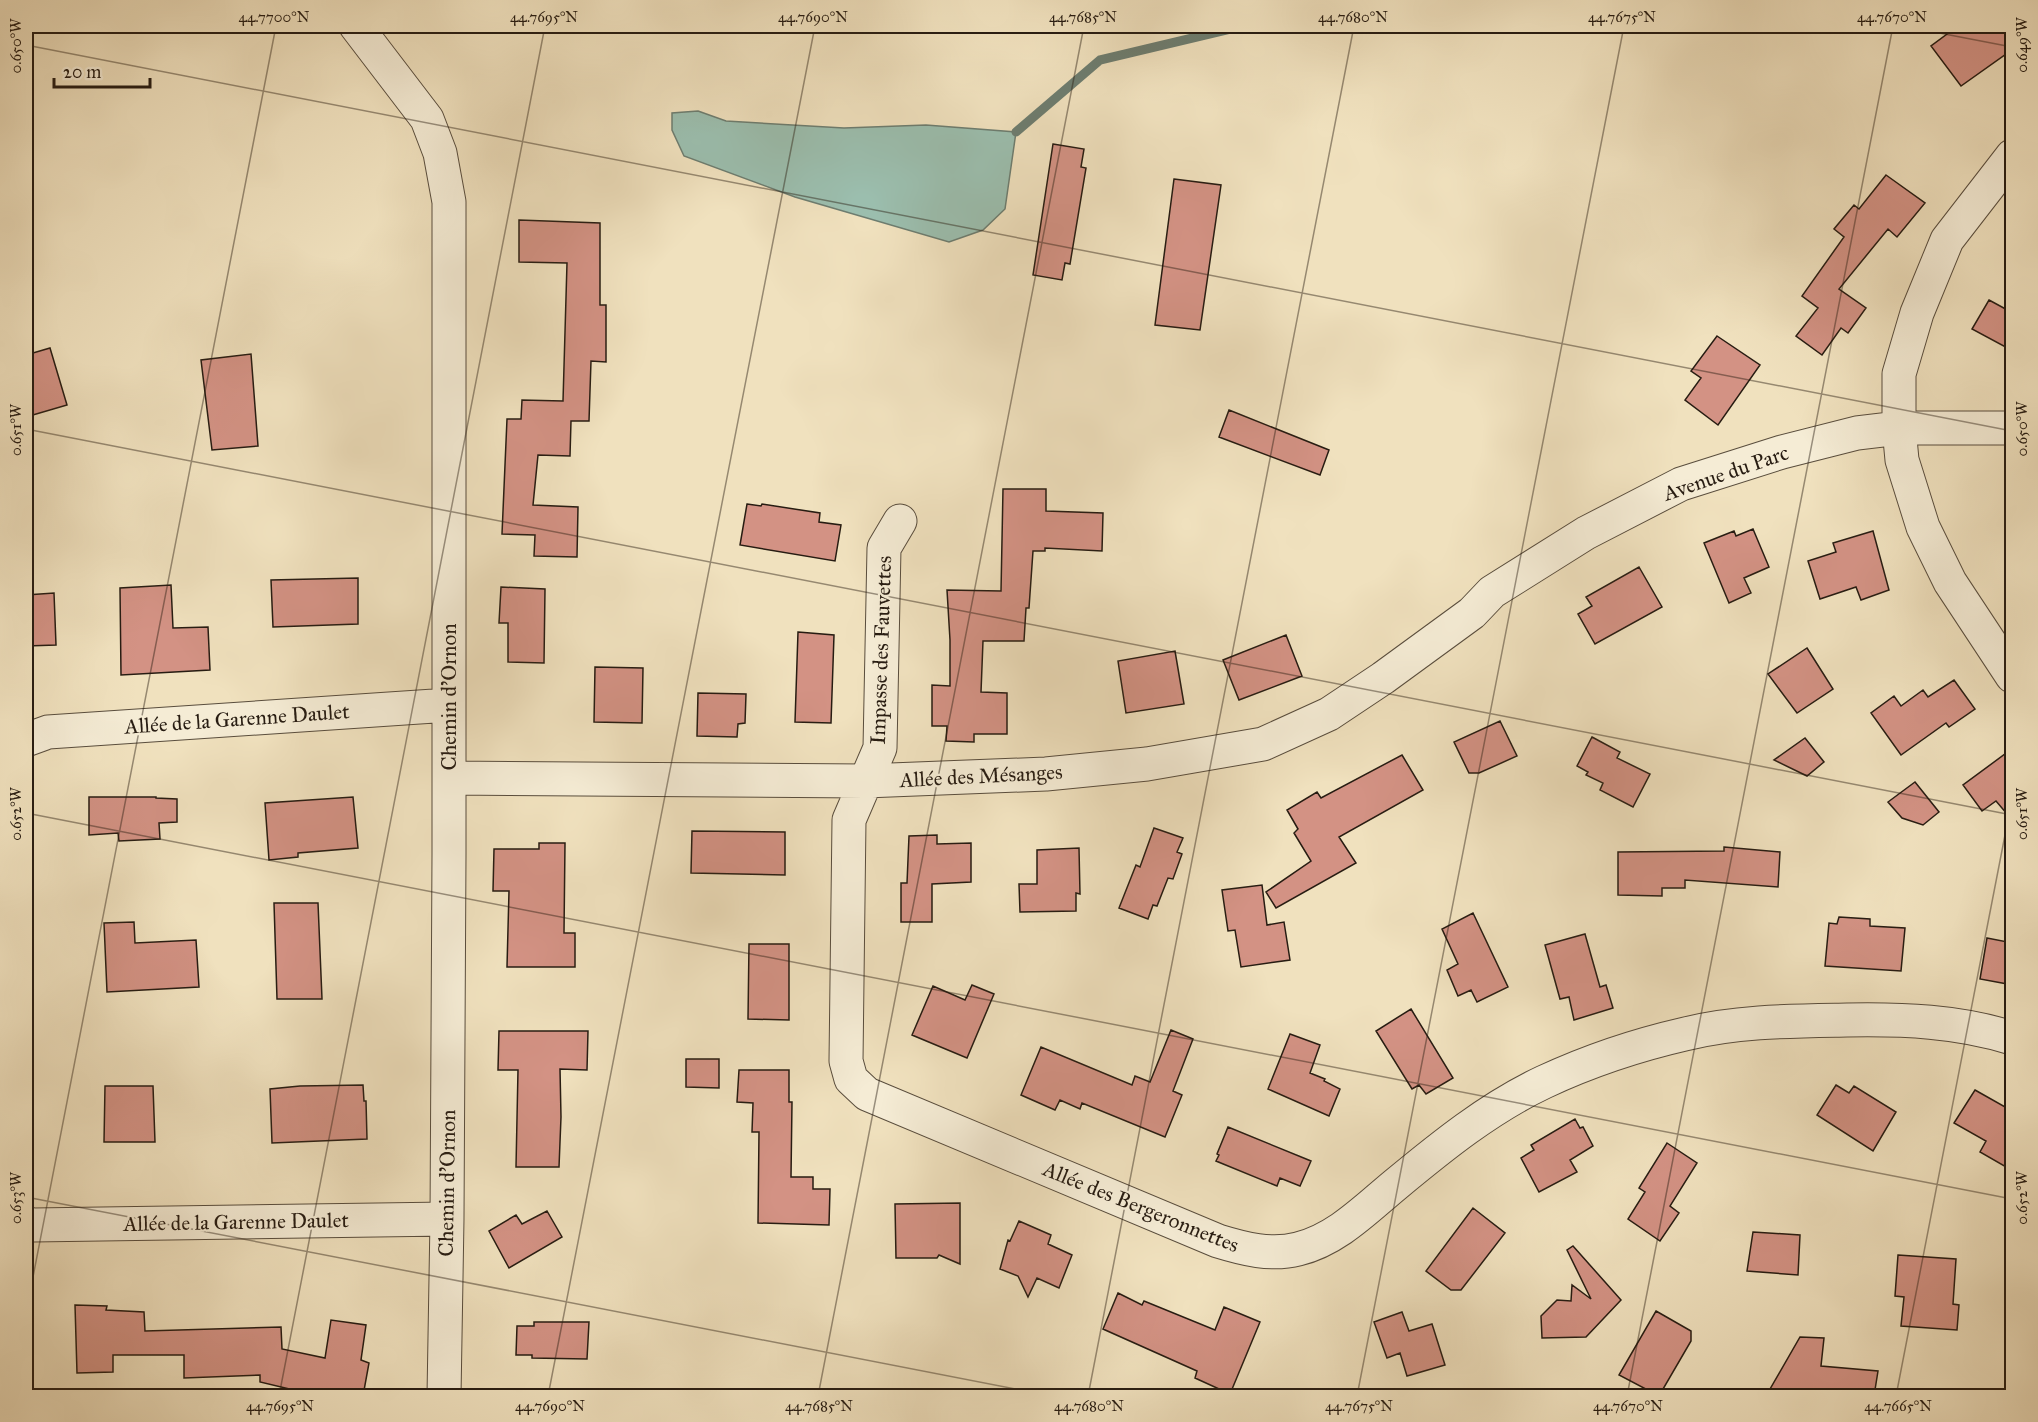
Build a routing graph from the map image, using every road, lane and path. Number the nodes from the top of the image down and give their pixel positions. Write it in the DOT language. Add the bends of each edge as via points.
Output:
graph roads {
  1 [pos="356,26"];
  2 [pos="2013,156"];
  3 [pos="1899,428"];
  4 [pos="2013,428"];
  5 [pos="900,520"];
  6 [pos="1472,613"];
  7 [pos="2013,676"];
  8 [pos="449,705"];
  9 [pos="26,740"];
  10 [pos="449,778"];
  11 [pos="866,781"];
  12 [pos="2013,1038"];
  13 [pos="447,1219"];
  14 [pos="26,1223"];
  15 [pos="444,1396"];
  1 -- 8 [label="street, Chemin d'Ornon" via="427,119 440,153 449,202"];
  2 -- 3 [label="street" via="1947,240 1938,261 1899,374"];
  3 -- 4 [label="street, Avenue du Parc"];
  3 -- 6 [label="street, Avenue du Parc" via="1857,433 1782,452 1681,484 1586,533 1492,592"];
  3 -- 7 [label="street" via="1902,460 1923,527 1950,582"];
  5 -- 11 [label="street, Impasse des Fauvettes" via="884,548 880,748"];
  6 -- 11 [label="street, Allée des Mésanges" via="1329,714 1263,744 1147,764 1046,774"];
  8 -- 9 [label="street, Allée de la Garenne Daulet" via="48,732"];
  8 -- 10 [label="street, Chemin d'Ornon"];
  10 -- 11 [label="street, Allée des Mésanges"];
  10 -- 13 [label="street, Chemin d'Ornon"];
  11 -- 12 [label="street, Allée des Bergeronnettes" via="849,820 846,1061 851,1079 867,1094 1239,1248 1281,1251 1311,1245 1347,1224 1470,1124 1543,1083 1608,1056 1686,1033 1792,1021 1894,1019 1947,1023"];
  13 -- 14 [label="street, Allée de la Garenne Daulet"];
  13 -- 15 [label="street, Chemin d'Ornon"];
}
